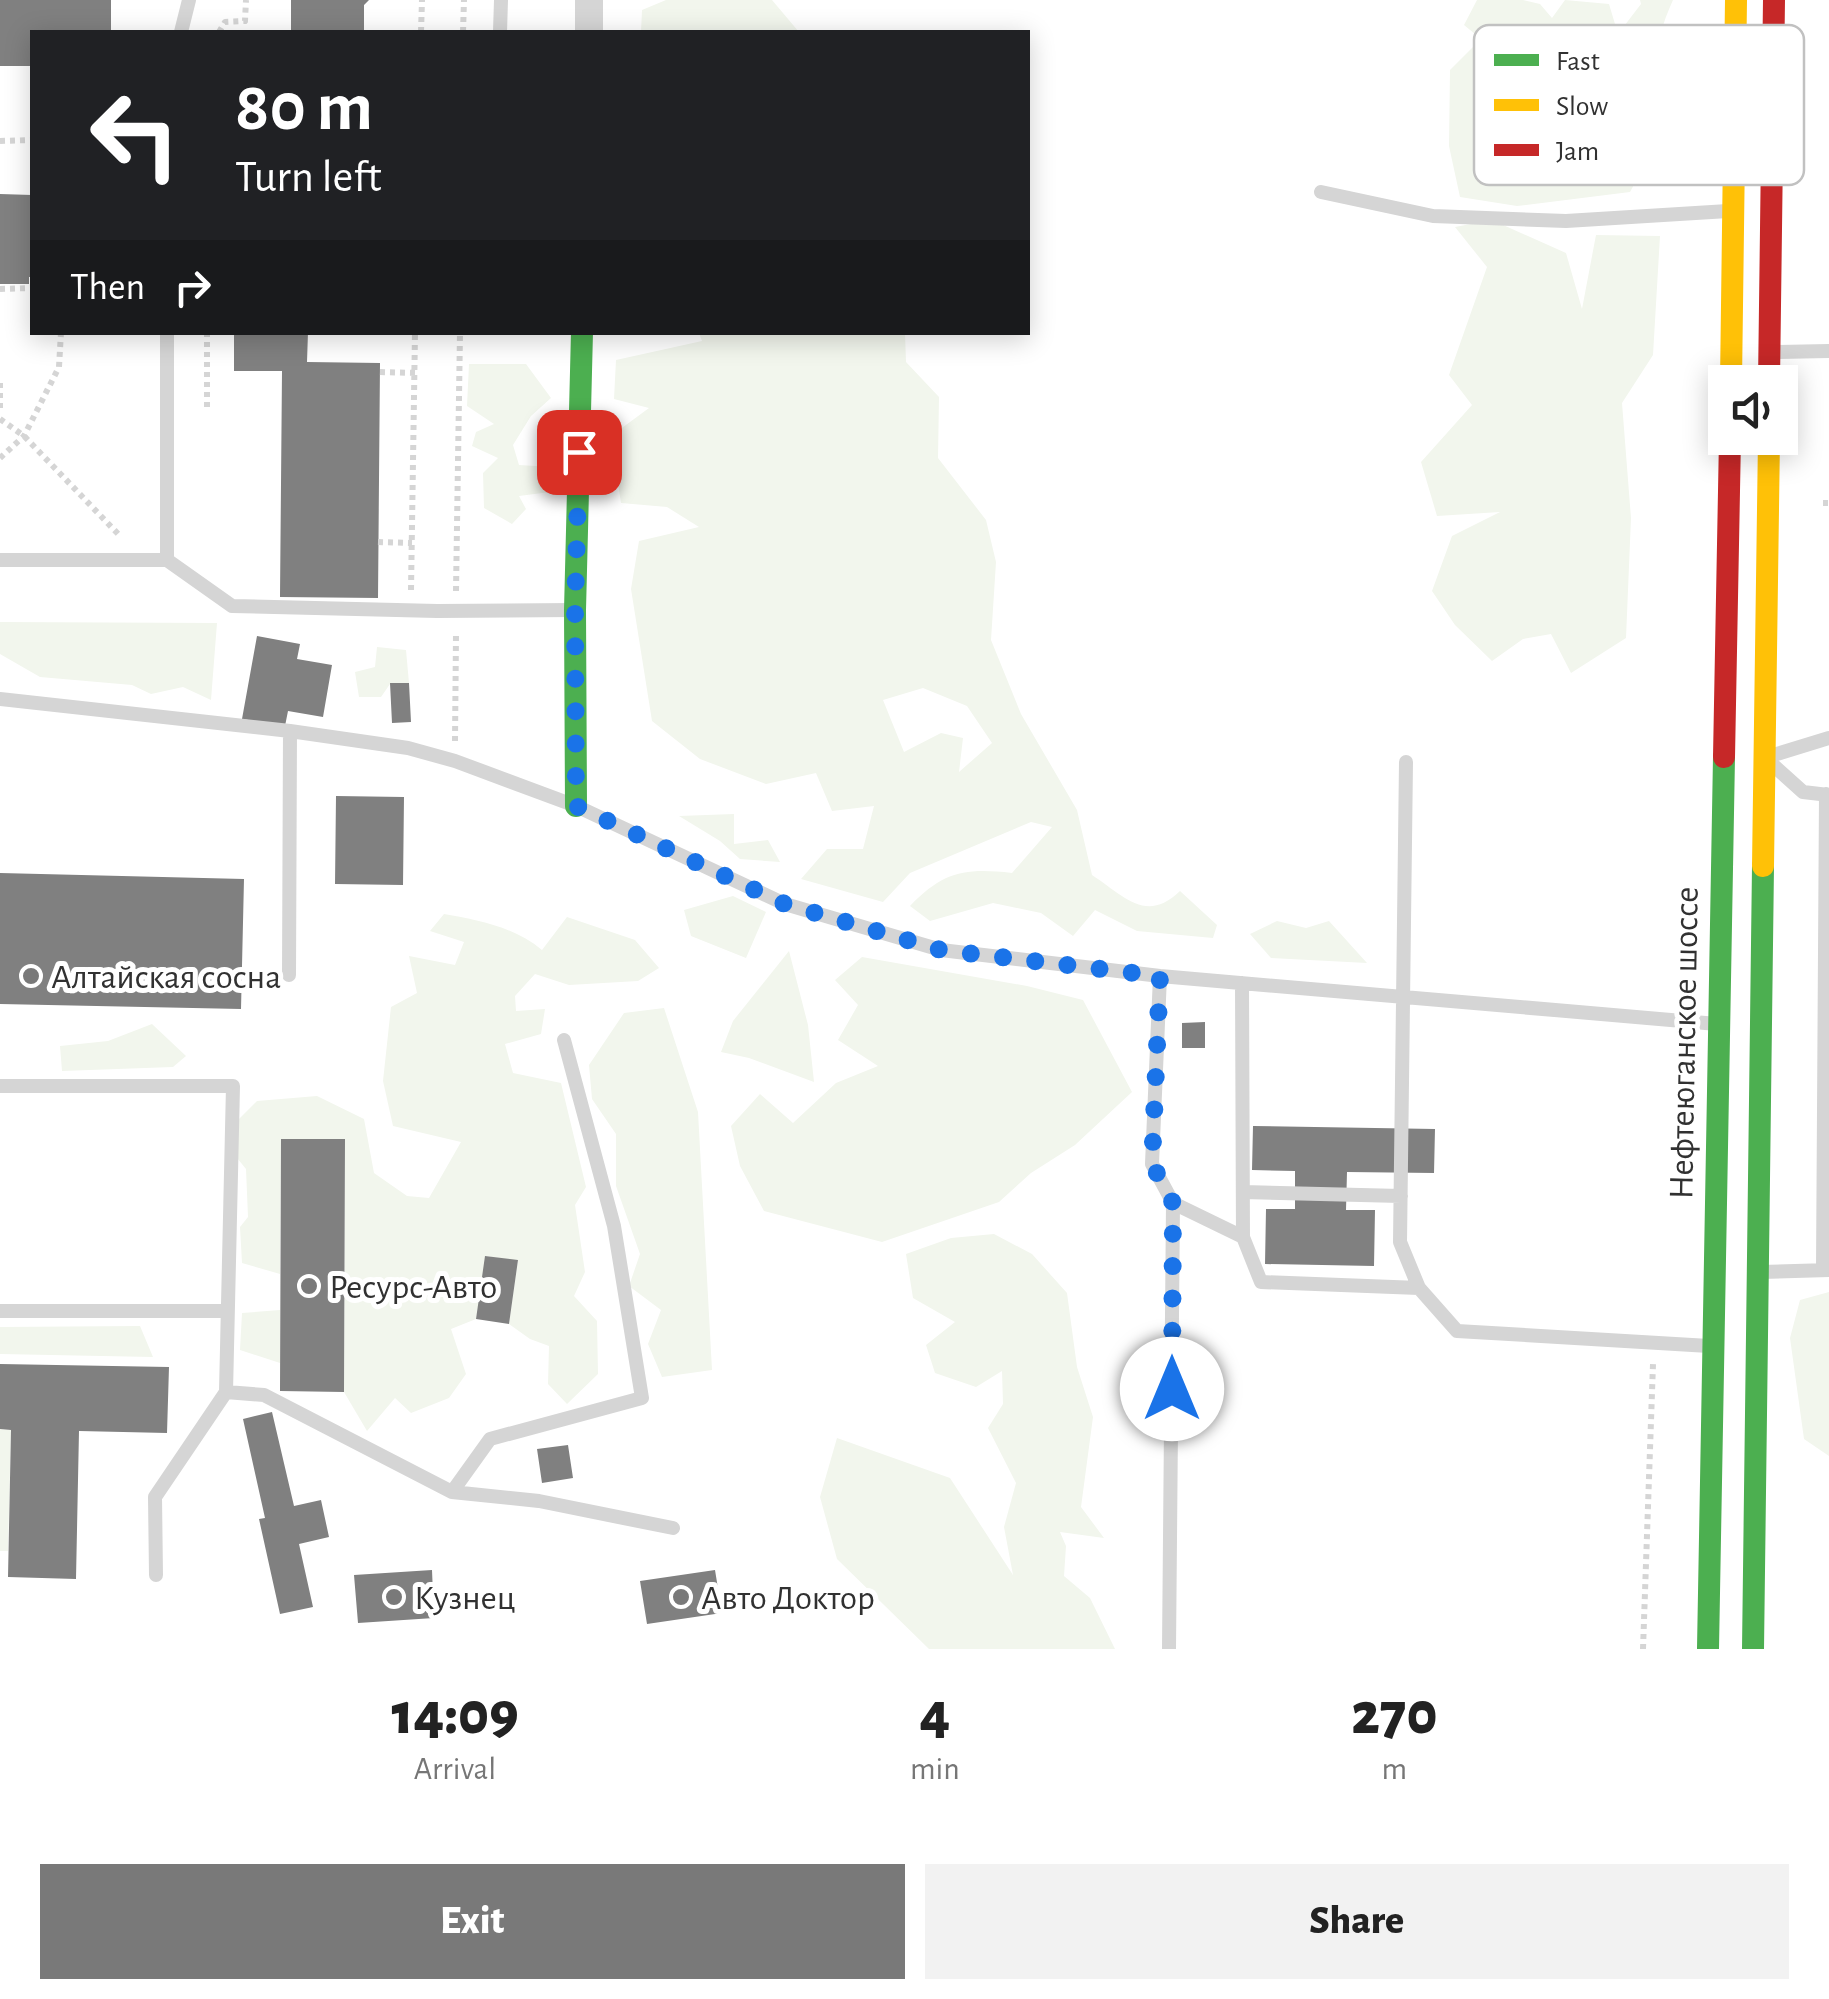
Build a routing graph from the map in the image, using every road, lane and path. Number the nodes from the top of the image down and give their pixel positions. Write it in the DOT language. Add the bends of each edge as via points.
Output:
graph roads {
  1 [pos="189,0"];
  2 [pos="246,0"];
  3 [pos="422,0"];
  4 [pos="464,0"];
  5 [pos="501,0"];
  6 [pos="589,0"];
  7 [pos="1736,0"];
  8 [pos="1774,0"];
  9 [pos="1736,25"];
  10 [pos="1774,25"];
  11 [pos="182,30"];
  12 [pos="220,30"];
  13 [pos="421,30"];
  14 [pos="463,30"];
  15 [pos="500,30"];
  16 [pos="588,30"];
  17 [pos="0,140"];
  18 [pos="30,140"];
  19 [pos="1734,185"];
  20 [pos="1772,185"];
  21 [pos="1321,192"];
  22 [pos="1734,210"];
  23 [pos="30,288"];
  24 [pos="0,290"];
  25 [pos="62,335"];
  26 [pos="167,335"];
  27 [pos="206,335"];
  28 [pos="416,335"];
  29 [pos="460,335"];
  30 [pos="582,335"];
  31 [pos="1829,351"];
  32 [pos="1770,352"];
  33 [pos="1731,365"];
  34 [pos="1770,365"];
  35 [pos="380,372"];
  36 [pos="415,373"];
  37 [pos="0,383"];
  38 [pos="207,407"];
  39 [pos="0,409"];
  40 [pos="0,419"];
  41 [pos="24,436"];
  42 [pos="1730,455"];
  43 [pos="1768,455"];
  44 [pos="0,458"];
  45 [pos="378,542"];
  46 [pos="412,543"];
  47 [pos="0,560"];
  48 [pos="143,560"];
  49 [pos="168,560"];
  50 [pos="575,610"];
  51 [pos="410,611"];
  52 [pos="456,611"];
  53 [pos="0,698"];
  54 [pos="290,732"];
  55 [pos="1829,738"];
  56 [pos="1765,758"];
  57 [pos="454,760"];
  58 [pos="1406,762"];
  59 [pos="1827,794"];
  60 [pos="576,806"];
  61 [pos="289,975"];
  62 [pos="1160,976"];
  63 [pos="1242,983"];
  64 [pos="1403,999"];
  65 [pos="1718,1024"];
  66 [pos="564,1040"];
  67 [pos="0,1086"];
  68 [pos="1243,1192"];
  69 [pos="1401,1196"];
  70 [pos="1173,1203"];
  71 [pos="1243,1237"];
  72 [pos="1826,1270"];
  73 [pos="1760,1272"];
  74 [pos="1418,1288"];
  75 [pos="226,1310"];
  76 [pos="0,1311"];
  77 [pos="1654,1342"];
  78 [pos="1712,1346"];
  79 [pos="226,1392"];
  80 [pos="452,1492"];
  81 [pos="673,1528"];
  82 [pos="156,1575"];
  83 [pos="1169,1649"];
  84 [pos="1643,1649"];
  85 [pos="1708,1649"];
  86 [pos="1754,1649"];
  1 -- 11 [label="lane"];
  2 -- 12 [label="path" via="245,22 224,22"];
  3 -- 13 [label="path"];
  4 -- 14 [label="path"];
  5 -- 15 [label="lane"];
  6 -- 16 [label="street"];
  7 -- 9 [label="main road"];
  8 -- 10 [label="main road"];
  17 -- 18 [label="path"];
  19 -- 22 [label="main road"];
  20 -- 32 [label="main road"];
  21 -- 22 [label="lane" via="1433,216 1566,220"];
  22 -- 33 [label="main road"];
  23 -- 24 [label="path"];
  25 -- 41 [label="path" via="58,367"];
  26 -- 49 [label="lane"];
  27 -- 38 [label="path"];
  28 -- 36 [label="path"];
  29 -- 52 [label="path"];
  30 -- 50 [label="main road"];
  31 -- 32 [label="lane"];
  32 -- 34 [label="main road"];
  35 -- 36 [label="path"];
  36 -- 46 [label="path"];
  37 -- 39 [label="path"];
  40 -- 41 [label="path"];
  41 -- 44 [label="path"];
  41 -- 48 [label="path"];
  42 -- 65 [label="main road, Нефтеюганское шоссе"];
  43 -- 56 [label="main road"];
  45 -- 46 [label="path"];
  46 -- 51 [label="path"];
  47 -- 48 [label="lane"];
  48 -- 49 [label="lane"];
  49 -- 51 [label="lane" via="232,606"];
  50 -- 52 [label="lane"];
  50 -- 60 [label="main road"];
  51 -- 52 [label="lane"];
  52 -- 57 [label="path"];
  53 -- 54 [label="lane"];
  54 -- 57 [label="lane"];
  54 -- 61 [label="lane"];
  55 -- 56 [label="lane"];
  56 -- 59 [label="lane" via="1803,792"];
  56 -- 73 [label="main road"];
  57 -- 60 [label="lane"];
  58 -- 64 [label="lane"];
  59 -- 72 [label="lane"];
  60 -- 62 [label="lane" via="785,904 941,950"];
  62 -- 63 [label="lane"];
  62 -- 70 [label="lane" via="1152,1164"];
  63 -- 64 [label="lane"];
  63 -- 68 [label="lane"];
  64 -- 65 [label="lane"];
  64 -- 69 [label="lane"];
  65 -- 78 [label="main road, Нефтеюганское шоссе"];
  66 -- 80 [label="lane" via="614,1226 642,1398 490,1439"];
  67 -- 75 [label="lane" via="233,1086"];
  68 -- 69 [label="lane"];
  68 -- 71 [label="lane"];
  69 -- 74 [label="lane" via="1400,1242"];
  70 -- 71 [label="lane"];
  70 -- 83 [label="lane"];
  71 -- 74 [label="lane" via="1261,1282"];
  72 -- 73 [label="lane"];
  73 -- 86 [label="main road"];
  74 -- 77 [label="lane" via="1457,1331"];
  75 -- 76 [label="lane"];
  75 -- 79 [label="lane"];
  77 -- 78 [label="lane"];
  77 -- 84 [label="path"];
  78 -- 85 [label="main road, Нефтеюганское шоссе"];
  79 -- 80 [label="lane" via="264,1395"];
  79 -- 82 [label="lane" via="154,1496"];
  80 -- 81 [label="lane" via="539,1501"];
}
